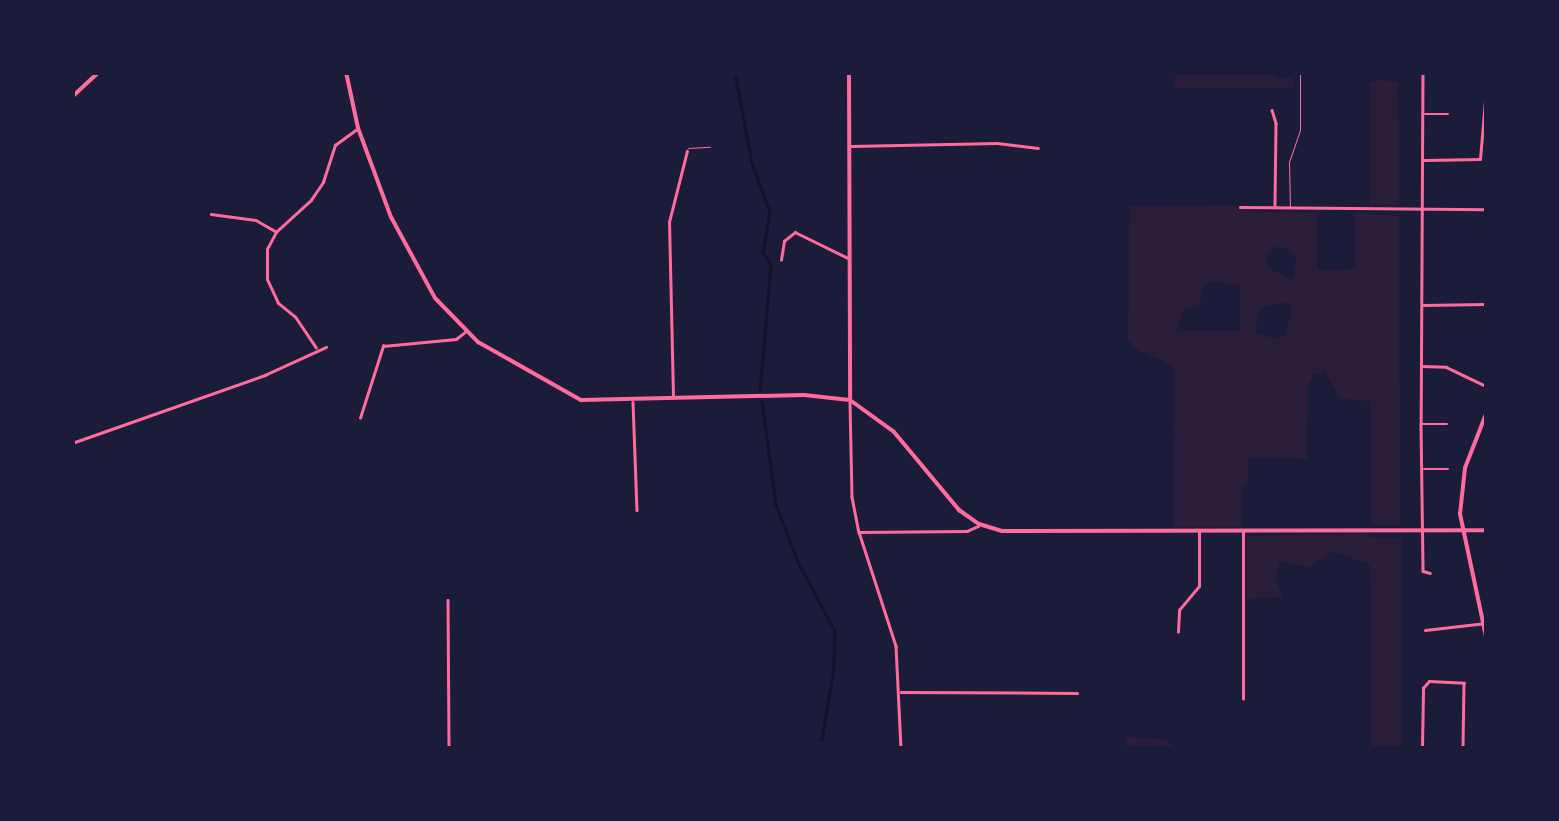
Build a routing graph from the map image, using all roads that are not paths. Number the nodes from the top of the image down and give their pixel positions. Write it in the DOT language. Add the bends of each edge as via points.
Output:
graph roads {
  1 [pos="99,72"];
  2 [pos="346,72"];
  3 [pos="850,72"];
  4 [pos="1300,72"];
  5 [pos="1423,72"];
  6 [pos="1486,89"];
  7 [pos="72,97"];
  8 [pos="1272,110"];
  9 [pos="1424,114"];
  10 [pos="1448,114"];
  11 [pos="358,128"];
  12 [pos="849,146"];
  13 [pos="710,148"];
  14 [pos="1038,148"];
  15 [pos="687,151"];
  16 [pos="1424,160"];
  17 [pos="1240,207"];
  18 [pos="1275,208"];
  19 [pos="1290,208"];
  20 [pos="1424,209"];
  21 [pos="1486,209"];
  22 [pos="210,214"];
  23 [pos="276,232"];
  24 [pos="849,259"];
  25 [pos="781,260"];
  26 [pos="1486,304"];
  27 [pos="1421,305"];
  28 [pos="465,332"];
  29 [pos="326,347"];
  30 [pos="316,348"];
  31 [pos="1420,366"];
  32 [pos="1486,386"];
  33 [pos="673,399"];
  34 [pos="633,400"];
  35 [pos="850,400"];
  36 [pos="1486,414"];
  37 [pos="360,418"];
  38 [pos="1421,424"];
  39 [pos="1447,424"];
  40 [pos="72,443"];
  41 [pos="1448,469"];
  42 [pos="1422,470"];
  43 [pos="637,510"];
  44 [pos="979,524"];
  45 [pos="1422,530"];
  46 [pos="1463,530"];
  47 [pos="1486,530"];
  48 [pos="858,532"];
  49 [pos="1199,532"];
  50 [pos="1243,532"];
  51 [pos="1430,573"];
  52 [pos="448,600"];
  53 [pos="1485,623"];
  54 [pos="1425,630"];
  55 [pos="1178,632"];
  56 [pos="1486,636"];
  57 [pos="899,692"];
  58 [pos="1078,693"];
  59 [pos="1243,698"];
  60 [pos="448,748"];
  61 [pos="901,748"];
  62 [pos="1422,748"];
  63 [pos="1463,748"];
  1 -- 7 [label="street"];
  2 -- 11 [label="street"];
  3 -- 12 [label="street"];
  4 -- 19 [label="lane"];
  5 -- 9 [label="street"];
  6 -- 16 [label="street" via="1480,159"];
  8 -- 18 [label="street"];
  9 -- 10 [label="street"];
  9 -- 16 [label="street"];
  11 -- 23 [label="street" via="336,145 311,200"];
  11 -- 28 [label="street" via="400,236 435,298"];
  12 -- 14 [label="street"];
  12 -- 24 [label="street"];
  13 -- 15 [label="lane"];
  15 -- 33 [label="street" via="670,222"];
  16 -- 20 [label="street"];
  17 -- 18 [label="street"];
  18 -- 19 [label="street"];
  19 -- 20 [label="street"];
  20 -- 21 [label="street"];
  20 -- 27 [label="street"];
  22 -- 23 [label="street" via="256,220"];
  23 -- 30 [label="street" via="267,249 266,279"];
  24 -- 25 [label="street" via="795,232 784,241"];
  24 -- 35 [label="street"];
  26 -- 27 [label="street"];
  27 -- 31 [label="street"];
  28 -- 34 [label="street" via="581,400"];
  28 -- 37 [label="street" via="456,339 384,346"];
  29 -- 30 [label="street"];
  30 -- 40 [label="street" via="265,375"];
  31 -- 32 [label="street" via="1446,367"];
  31 -- 38 [label="street"];
  33 -- 34 [label="street"];
  33 -- 35 [label="street"];
  34 -- 43 [label="street"];
  35 -- 44 [label="street" via="894,432 946,499"];
  35 -- 48 [label="street"];
  36 -- 46 [label="street" via="1461,486"];
  38 -- 39 [label="street"];
  38 -- 42 [label="street"];
  41 -- 42 [label="street"];
  42 -- 45 [label="street"];
  44 -- 48 [label="street" via="967,531"];
  44 -- 49 [label="street" via="1016,532"];
  45 -- 46 [label="street"];
  45 -- 50 [label="street"];
  45 -- 51 [label="street" via="1423,571"];
  46 -- 47 [label="street"];
  46 -- 53 [label="street"];
  48 -- 57 [label="street" via="896,646"];
  49 -- 50 [label="street"];
  49 -- 55 [label="street" via="1199,586 1179,610"];
  50 -- 59 [label="street"];
  52 -- 60 [label="street"];
  53 -- 54 [label="street"];
  53 -- 56 [label="street"];
  57 -- 58 [label="street"];
  57 -- 61 [label="street"];
  62 -- 63 [label="street" via="1426,682 1464,683"];
}
